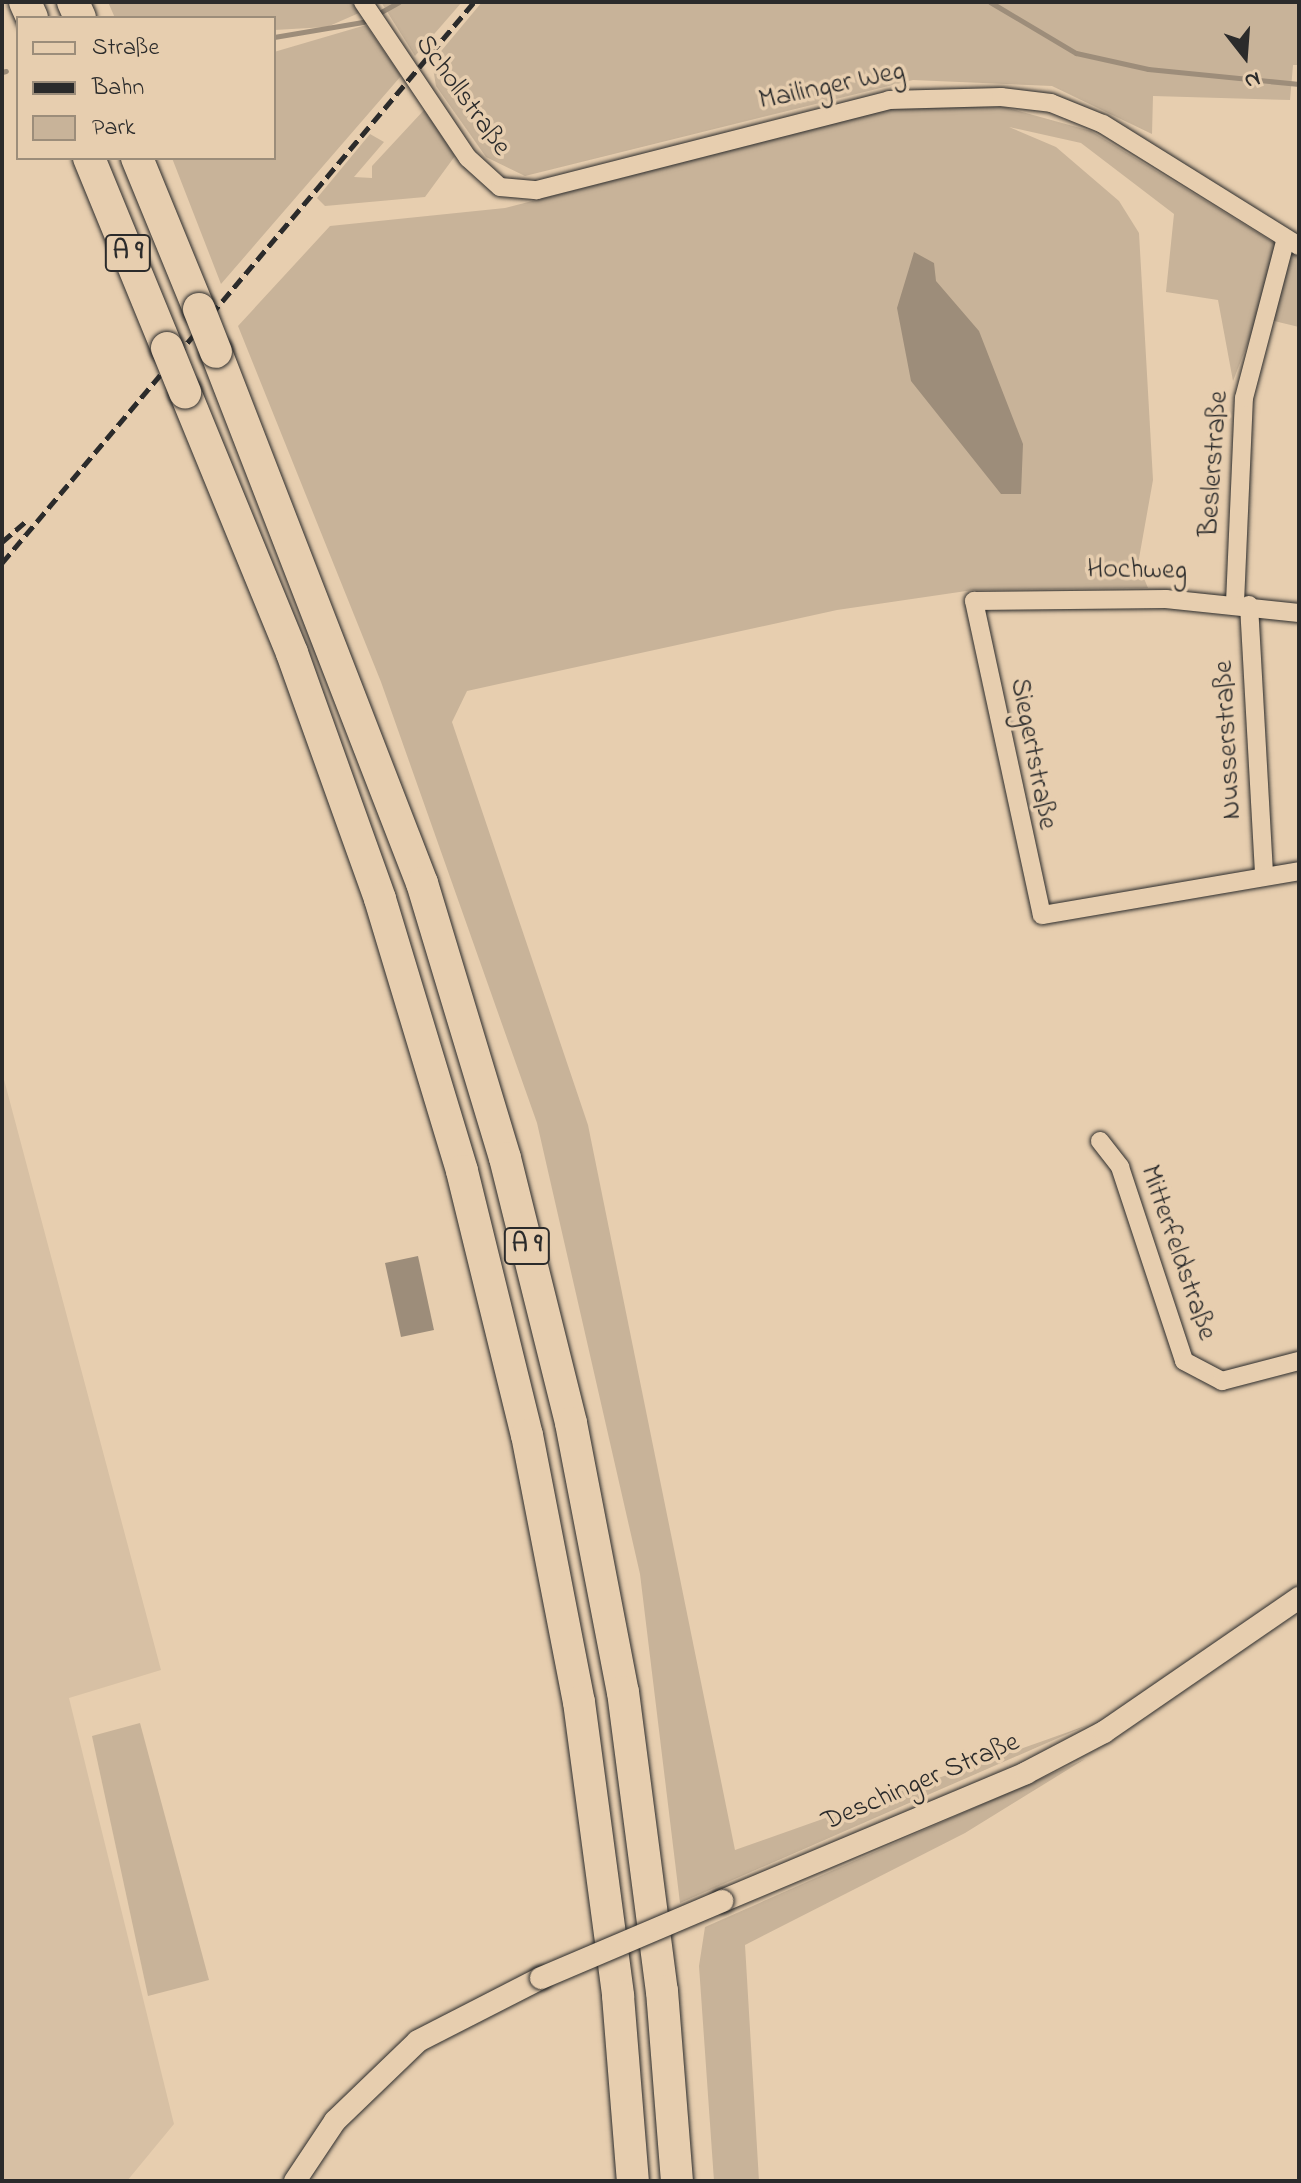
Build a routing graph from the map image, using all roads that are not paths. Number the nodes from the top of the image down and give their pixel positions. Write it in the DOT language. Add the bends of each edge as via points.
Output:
graph roads {
  1 [pos="363,2"];
  2 [pos="90,160"];
  3 [pos="138,160"];
  4 [pos="537,190"];
  5 [pos="1293,242"];
  6 [pos="974,601"];
  7 [pos="1242,604"];
  8 [pos="1299,613"];
  9 [pos="1299,871"];
  10 [pos="1264,873"];
  11 [pos="1100,1141"];
  12 [pos="1299,1361"];
  13 [pos="1299,1598"];
  14 [pos="295,2181"];
  15 [pos="633,2181"];
  16 [pos="677,2181"];
  1 -- 4 [label="street, Schollstraße" via="484,175 500,187"];
  2 -- 15 [label="highway, A 9, bridge" via="292,653 380,899 462,1171 527,1435 579,1702 618,1996"];
  3 -- 16 [label="highway, A 9, bridge" via="422,883 505,1158 571,1423 623,1692 662,1991"];
  4 -- 5 [label="street, Mailinger Weg" via="846,108 915,97 1001,97 1051,103 1103,124"];
  5 -- 7 [label="street, Beslerstraße" via="1244,398"];
  6 -- 7 [label="street, Hochweg"];
  6 -- 10 [label="street, Siegertstraße" via="1042,915"];
  7 -- 8 [label="street, Hochweg"];
  7 -- 10 [label="street, Nusserstraße"];
  9 -- 10 [label="street"];
  11 -- 12 [label="street, Mitterfeldstraße" via="1120,1167 1184,1361 1222,1381"];
  13 -- 14 [label="street, Deschinger Straße, bridge" via="1104,1732 1026,1773 477,2005 396,2059 335,2121"];
}
